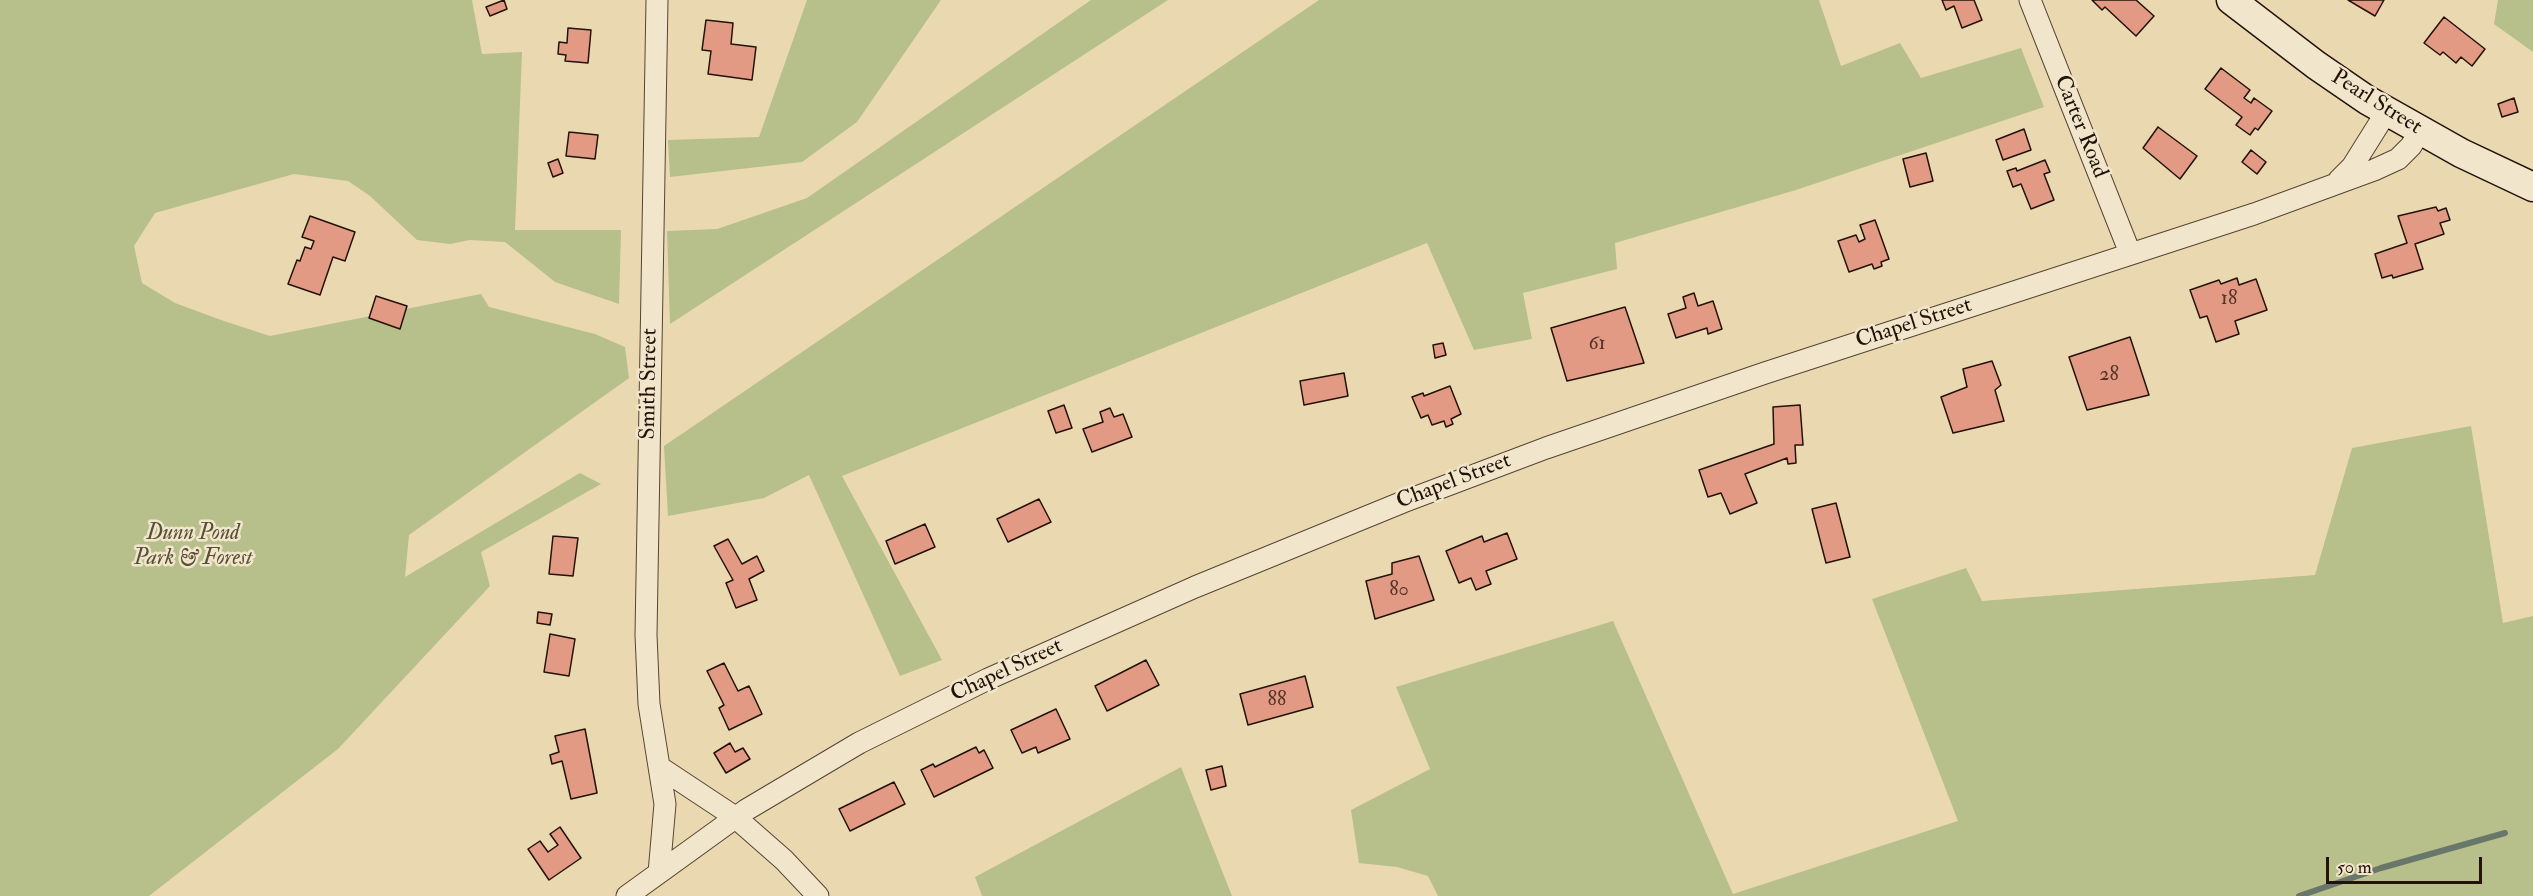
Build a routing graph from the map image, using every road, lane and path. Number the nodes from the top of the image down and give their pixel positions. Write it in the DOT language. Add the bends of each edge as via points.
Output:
graph roads {
  1 [pos="657,0"];
  2 [pos="2030,0"];
  3 [pos="2230,0"];
  4 [pos="2387,111"];
  5 [pos="2420,131"];
  6 [pos="2333,184"];
  7 [pos="2533,188"];
  8 [pos="2130,253"];
  9 [pos="661,768"];
  10 [pos="735,817"];
  11 [pos="659,873"];
  12 [pos="627,896"];
  13 [pos="818,896"];
  1 -- 9 [label="street, Smith Street" via="645,635 649,704"];
  2 -- 8 [label="street, Carter Road"];
  3 -- 4 [label="main road, Pearl Street" via="2316,65"];
  4 -- 5 [label="main road, Pearl Street"];
  4 -- 6 [label="street, Chapel Street" via="2352,167"];
  5 -- 6 [label="street, Chapel Street" via="2398,159"];
  5 -- 7 [label="main road, Pearl Street"];
  6 -- 8 [label="street, Chapel Street"];
  8 -- 10 [label="street, Chapel Street" via="1600,429 1334,529 1185,591 932,706 859,743"];
  9 -- 10 [label="street"];
  9 -- 11 [label="street, Smith Street" via="665,821"];
  10 -- 11 [label="street, Chapel Street"];
  10 -- 13 [label="street"];
  11 -- 12 [label="street, Chapel Street"];
}
